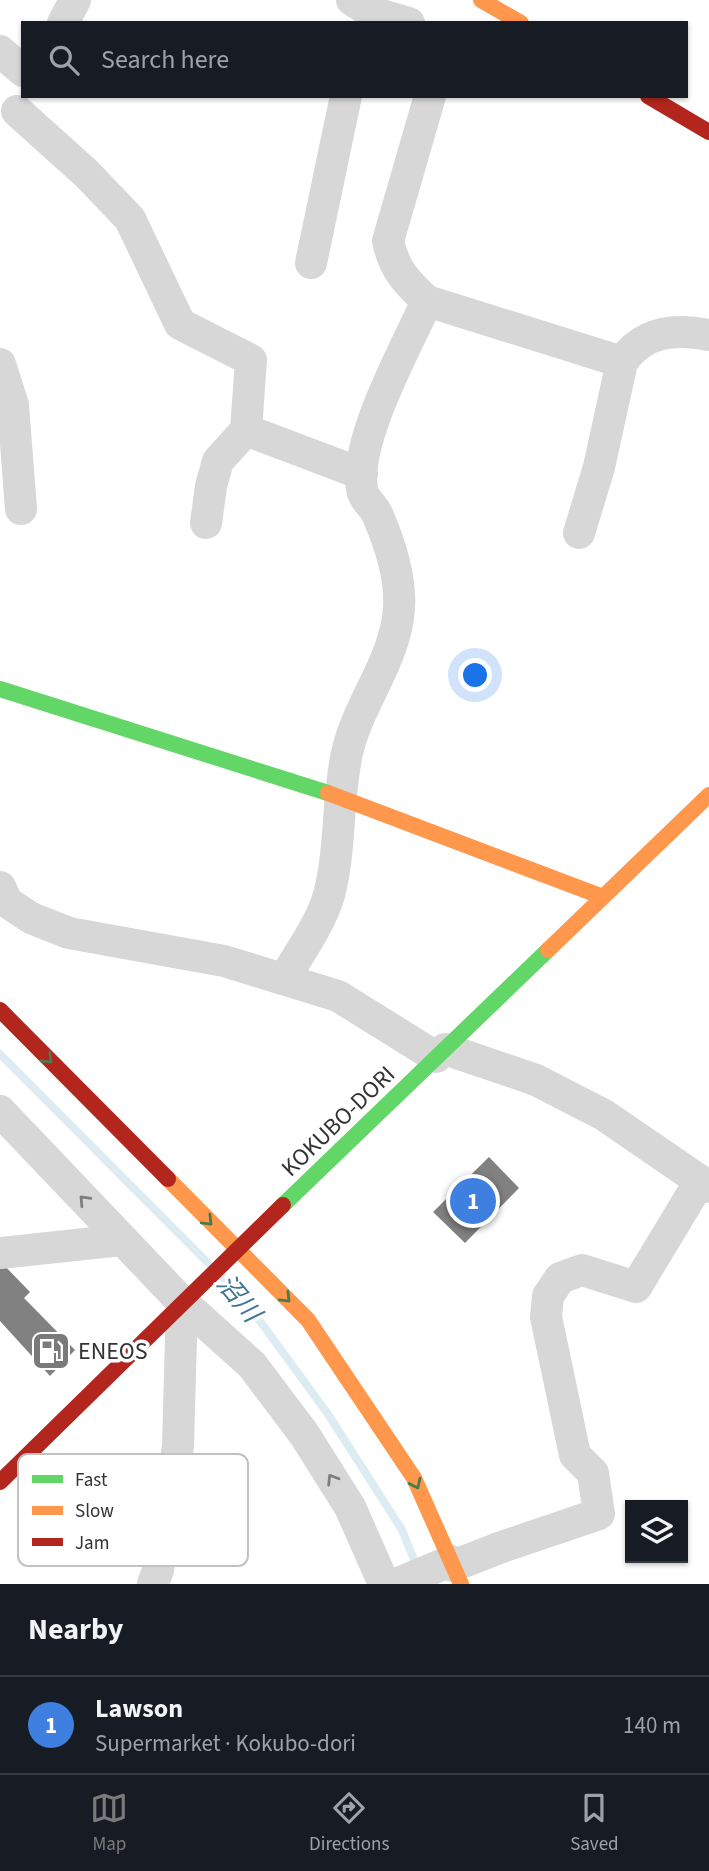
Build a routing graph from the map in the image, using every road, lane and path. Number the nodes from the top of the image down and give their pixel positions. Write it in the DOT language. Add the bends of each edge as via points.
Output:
graph roads {
  1 [pos="75,0"];
  2 [pos="482,9"];
  3 [pos="360,10"];
  4 [pos="64,21"];
  5 [pos="402,21"];
  6 [pos="515,21"];
  7 [pos="0,51"];
  8 [pos="21,69"];
  9 [pos="346,98"];
  10 [pos="429,98"];
  11 [pos="651,98"];
  12 [pos="15,112"];
  13 [pos="709,132"];
  14 [pos="311,263"];
  15 [pos="427,301"];
  16 [pos="708,332"];
  17 [pos="622,362"];
  18 [pos="0,364"];
  19 [pos="246,430"];
  20 [pos="362,474"];
  21 [pos="21,509"];
  22 [pos="206,523"];
  23 [pos="579,533"];
  24 [pos="0,689"];
  25 [pos="709,795"];
  26 [pos="341,797"];
  27 [pos="0,887"];
  28 [pos="603,897"];
  29 [pos="284,979"];
  30 [pos="0,1010"];
  31 [pos="440,1053"];
  32 [pos="0,1111"];
  33 [pos="704,1184"];
  34 [pos="122,1240"];
  35 [pos="0,1254"];
  36 [pos="233,1254"];
  37 [pos="187,1298"];
  38 [pos="28,1454"];
  39 [pos="177,1454"];
  40 [pos="18,1464"];
  41 [pos="0,1482"];
  42 [pos="159,1566"];
  43 [pos="455,1570"];
  44 [pos="153,1584"];
  45 [pos="384,1584"];
  46 [pos="396,1584"];
  1 -- 4 [label="street"];
  2 -- 6 [label="street"];
  3 -- 5 [label="street"];
  7 -- 8 [label="street"];
  9 -- 14 [label="street"];
  10 -- 15 [label="street" via="388,241 392,259 406,282"];
  11 -- 13 [label="street"];
  12 -- 19 [label="street" via="87,174 130,219 180,324 251,360"];
  15 -- 17 [label="street"];
  15 -- 20 [label="street" via="368,431"];
  16 -- 17 [label="street" via="671,332 644,339"];
  17 -- 23 [label="street"];
  18 -- 21 [label="street" via="13,405"];
  19 -- 20 [label="street"];
  19 -- 22 [label="street" via="218,461"];
  20 -- 26 [label="street" via="362,492 378,513 399,583 399,612 387,655 347,752"];
  24 -- 26 [label="street"];
  25 -- 28 [label="street, KOKUBO-DORI"];
  26 -- 28 [label="street"];
  26 -- 29 [label="street" via="328,895 312,934"];
  27 -- 29 [label="street" via="7,902 69,933 224,961"];
  28 -- 31 [label="street, KOKUBO-DORI"];
  29 -- 31 [label="street" via="338,996"];
  30 -- 36 [label="street, one-way"];
  31 -- 33 [label="street" via="536,1080 593,1109"];
  31 -- 36 [label="street, KOKUBO-DORI"];
  34 -- 32 [label="street, one-way"];
  33 -- 43 [label="street" via="636,1287 582,1270 560,1278 548,1296 546,1317 575,1455 593,1473 599,1514 499,1548"];
  34 -- 35 [label="street"];
  34 -- 37 [label="street"];
  36 -- 37 [label="street, KOKUBO-DORI"];
  36 -- 43 [label="street, one-way" via="308,1320 361,1395 414,1478"];
  37 -- 38 [label="street, KOKUBO-DORI"];
  37 -- 39 [label="street"];
  45 -- 37 [label="street, one-way" via="350,1507 304,1434 252,1365"];
  40 -- 41 [label="street, KOKUBO-DORI"];
  42 -- 44 [label="street"];
  43 -- 46 [label="street"];
}
